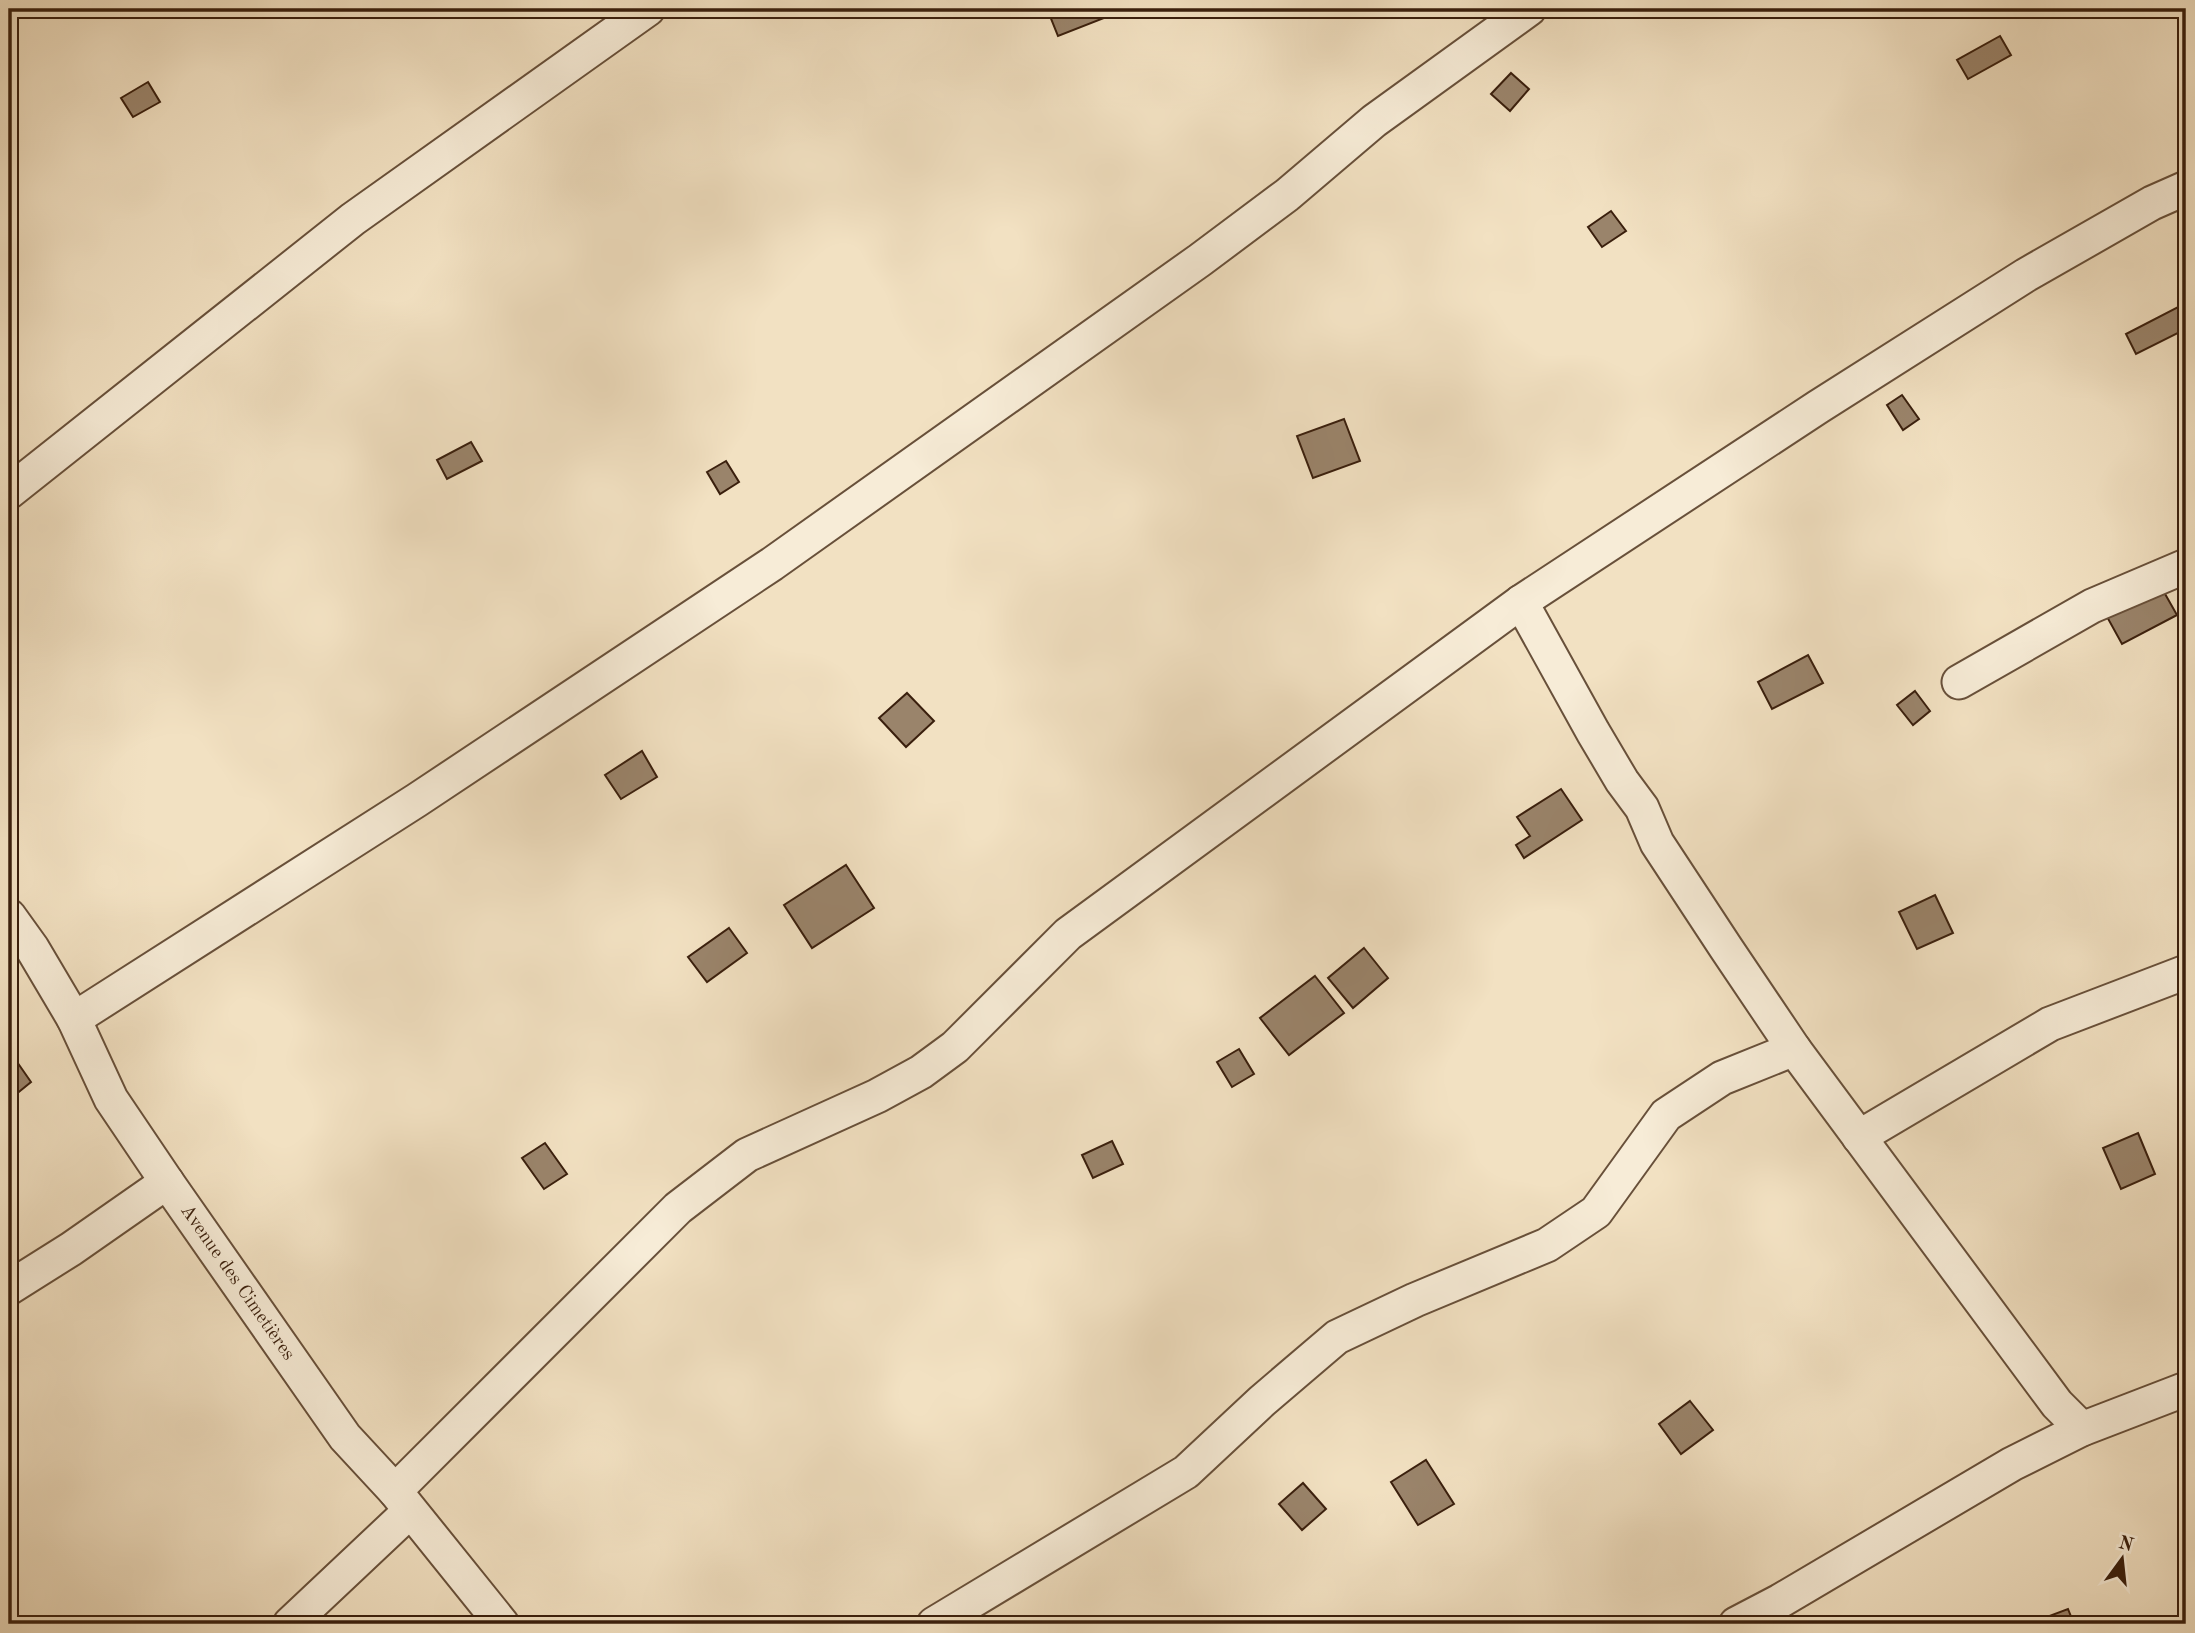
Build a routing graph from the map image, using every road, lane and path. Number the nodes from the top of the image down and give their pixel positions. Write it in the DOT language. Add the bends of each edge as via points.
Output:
graph roads {
  1 [pos="648,9"];
  2 [pos="1529,9"];
  3 [pos="2186,188"];
  4 [pos="9,492"];
  5 [pos="2186,566"];
  6 [pos="1521,602"];
  7 [pos="1959,682"];
  8 [pos="9,916"];
  9 [pos="2186,972"];
  10 [pos="74,1019"];
  11 [pos="1794,1049"];
  12 [pos="1859,1137"];
  13 [pos="167,1182"];
  14 [pos="9,1288"];
  15 [pos="2186,1389"];
  16 [pos="2082,1429"];
  17 [pos="403,1501"];
  18 [pos="290,1624"];
  19 [pos="502,1624"];
  20 [pos="934,1624"];
  21 [pos="1736,1624"];
  1 -- 4 [label="street" via="353,219"];
  2 -- 10 [label="street" via="1374,121 1287,195 1200,260 772,564 429,792"];
  3 -- 6 [label="street" via="2026,275"];
  5 -- 7 [label="street" via="2092,606"];
  6 -- 11 [label="street" via="1598,742 1642,808 1657,843"];
  6 -- 17 [label="street" via="1068,934 955,1047 921,1072 747,1155 715,1178 678,1208"];
  8 -- 10 [label="street, Avenue des Cimetières"];
  9 -- 12 [label="street" via="2050,1024"];
  10 -- 13 [label="street, Avenue des Cimetières" via="111,1099"];
  11 -- 12 [label="street"];
  11 -- 20 [label="street" via="1722,1079 1667,1115 1596,1212 1586,1219 1547,1245 1337,1336 1186,1472"];
  12 -- 16 [label="street" via="2057,1404"];
  13 -- 14 [label="street"];
  13 -- 17 [label="street, Avenue des Cimetières" via="345,1437"];
  15 -- 16 [label="street"];
  16 -- 21 [label="street" via="2012,1464"];
  17 -- 18 [label="street"];
  17 -- 19 [label="street, Avenue des Cimetières"];
}
